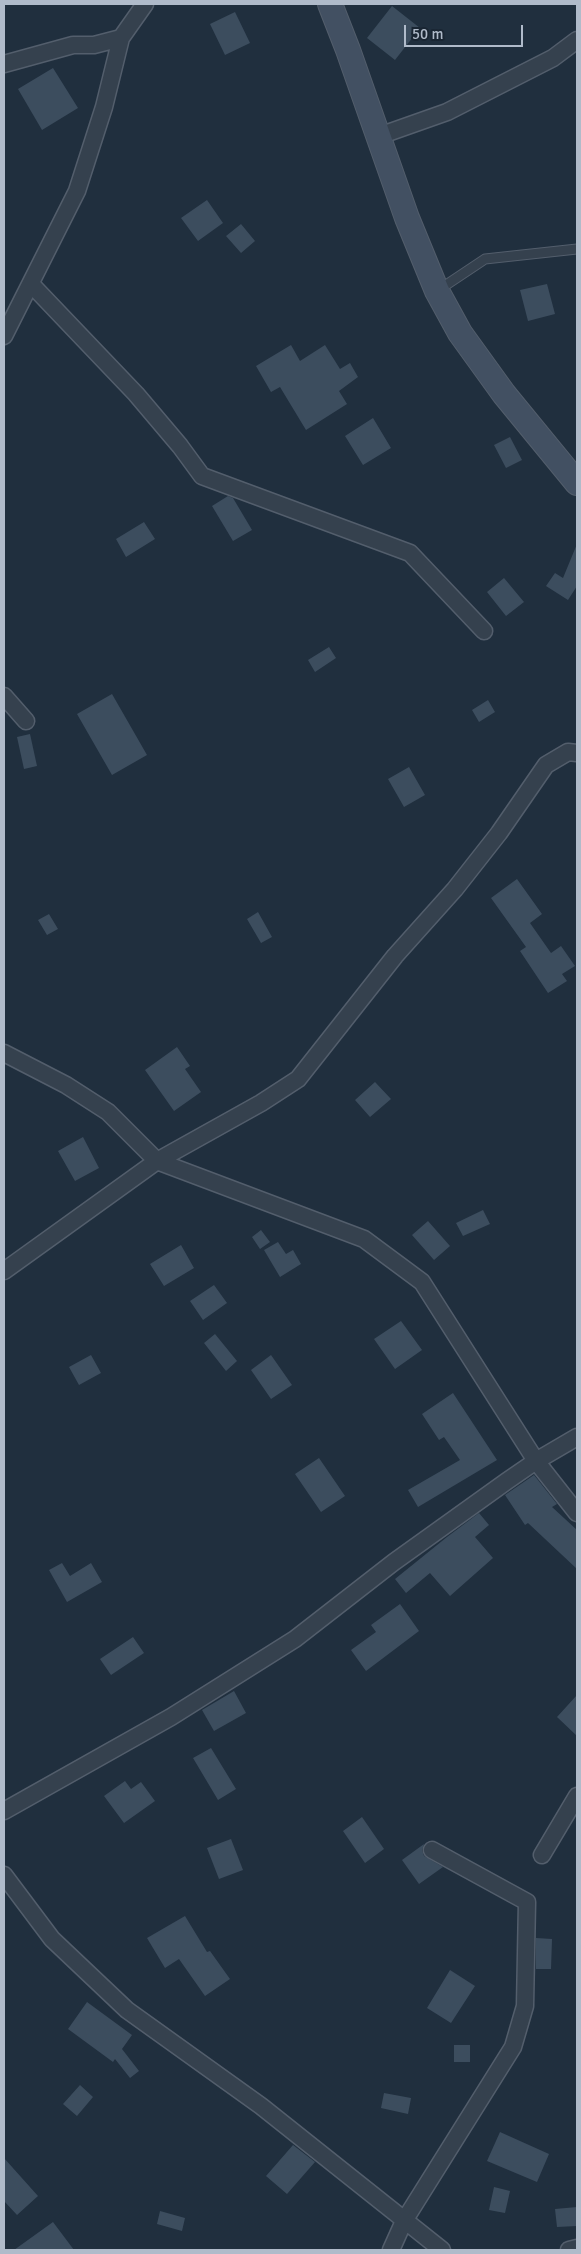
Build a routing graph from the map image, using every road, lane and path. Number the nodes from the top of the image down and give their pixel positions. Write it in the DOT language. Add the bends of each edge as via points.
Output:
graph roads {
  1 [pos="145,4"];
  2 [pos="330,4"];
  3 [pos="121,38"];
  4 [pos="577,40"];
  5 [pos="4,64"];
  6 [pos="379,136"];
  7 [pos="577,250"];
  8 [pos="31,284"];
  9 [pos="437,291"];
  10 [pos="4,336"];
  11 [pos="577,483"];
  12 [pos="484,631"];
  13 [pos="4,696"];
  14 [pos="26,721"];
  15 [pos="577,753"];
  16 [pos="4,1053"];
  17 [pos="157,1161"];
  18 [pos="4,1271"];
  19 [pos="577,1437"];
  20 [pos="536,1461"];
  21 [pos="577,1513"];
  22 [pos="577,1796"];
  23 [pos="4,1811"];
  24 [pos="432,1850"];
  25 [pos="542,1855"];
  26 [pos="4,1875"];
  27 [pos="404,2221"];
  28 [pos="577,2248"];
  29 [pos="391,2250"];
  30 [pos="442,2250"];
  31 [pos="569,2250"];
  1 -- 3 [label="street"];
  2 -- 6 [label="street"];
  3 -- 5 [label="street" via="73,46"];
  3 -- 8 [label="street" via="104,107 77,191"];
  4 -- 6 [label="street" via="553,58 447,112"];
  6 -- 9 [label="street" via="407,218"];
  7 -- 9 [label="lane" via="485,258"];
  8 -- 10 [label="street"];
  8 -- 12 [label="street" via="136,394 202,476 410,553"];
  9 -- 11 [label="street" via="460,333 504,394"];
  13 -- 14 [label="street"];
  15 -- 17 [label="street" via="568,752 546,765 494,840 395,956 298,1079"];
  16 -- 17 [label="street" via="66,1085 108,1112"];
  17 -- 18 [label="street"];
  17 -- 20 [label="street" via="364,1239 422,1282"];
  19 -- 20 [label="street"];
  20 -- 21 [label="street"];
  20 -- 23 [label="street" via="394,1562 295,1639 171,1717"];
  22 -- 25 [label="street"];
  24 -- 27 [label="street" via="527,1902 525,2006 513,2047"];
  26 -- 27 [label="street" via="52,1939 127,2010 261,2106"];
  27 -- 29 [label="street"];
  27 -- 30 [label="street"];
  28 -- 31 [label="street"];
}
